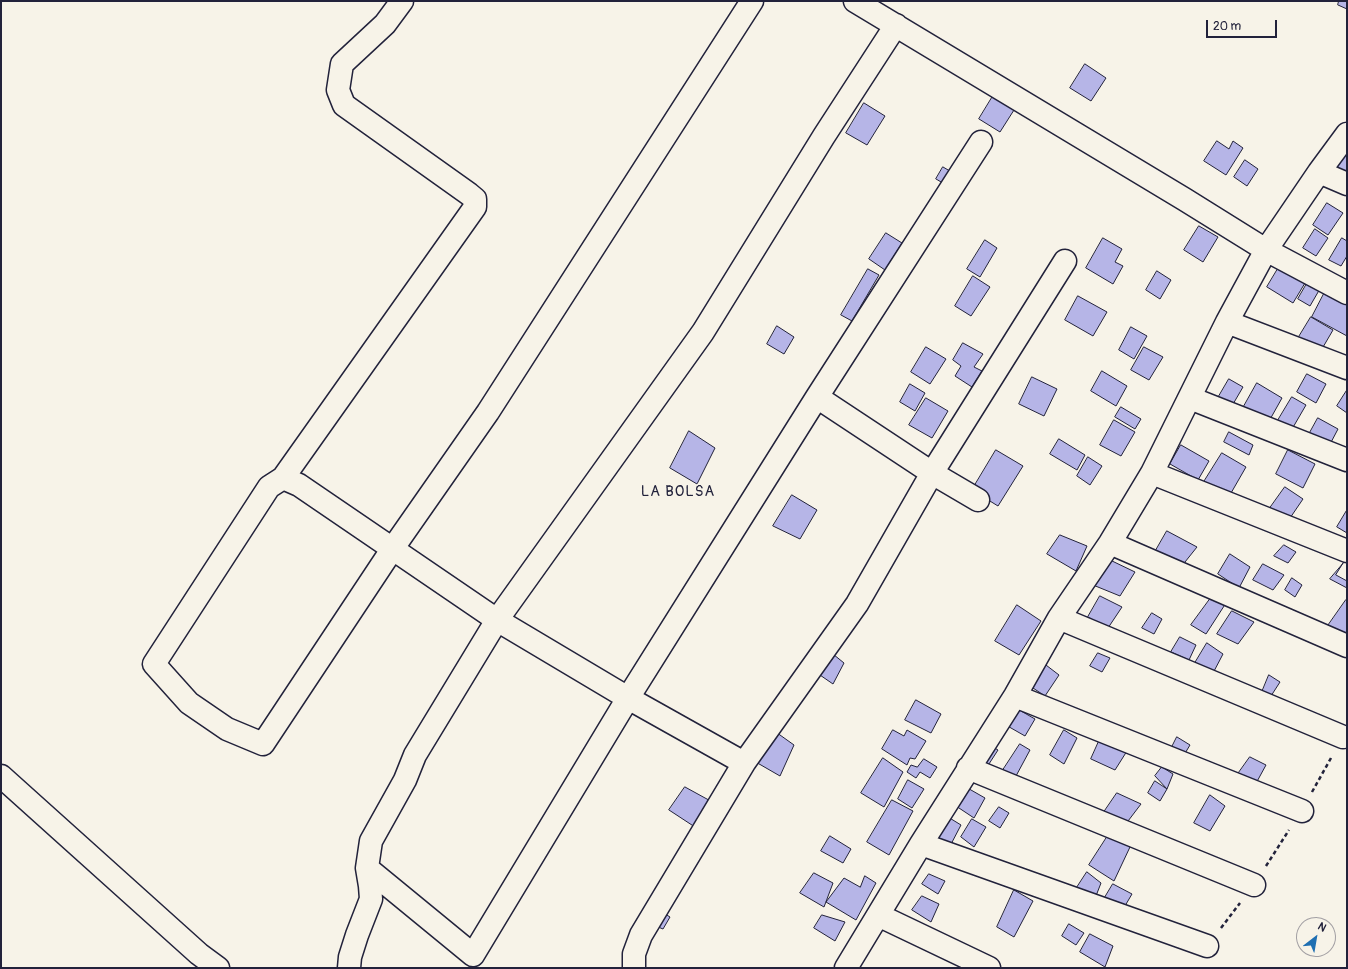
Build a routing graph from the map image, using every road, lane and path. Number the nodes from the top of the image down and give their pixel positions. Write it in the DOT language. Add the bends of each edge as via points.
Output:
graph roads {
  1 [pos="402,1"];
  2 [pos="752,1"];
  3 [pos="855,1"];
  4 [pos="896,25"];
  5 [pos="1347,134"];
  6 [pos="981,142"];
  7 [pos="1319,172"];
  8 [pos="1347,184"];
  9 [pos="1266,250"];
  10 [pos="1065,260"];
  11 [pos="1347,293"];
  12 [pos="1227,322"];
  13 [pos="1347,368"];
  14 [pos="817,397"];
  15 [pos="1190,398"];
  16 [pos="1347,460"];
  17 [pos="932,473"];
  18 [pos="1152,473"];
  19 [pos="283,478"];
  20 [pos="978,500"];
  21 [pos="1110,543"];
  22 [pos="393,548"];
  23 [pos="1347,551"];
  24 [pos="1059,618"];
  25 [pos="497,620"];
  26 [pos="1347,646"];
  27 [pos="1015,696"];
  28 [pos="628,698"];
  29 [pos="1343,737"];
  30 [pos="744,763"];
  31 [pos="968,768"];
  32 [pos="1,776"];
  33 [pos="1302,811"];
  34 [pos="921,844"];
  35 [pos="367,868"];
  36 [pos="1254,885"];
  37 [pos="878,914"];
  38 [pos="1207,946"];
  39 [pos="218,968"];
  40 [pos="349,968"];
  41 [pos="634,968"];
  42 [pos="846,968"];
  43 [pos="989,968"];
  1 -- 19 [label="street" via="385,24 342,64 338,90 344,105 469,194 475,199 474,207"];
  2 -- 22 [label="street" via="488,412"];
  3 -- 4 [label="street"];
  4 -- 9 [label="street"];
  4 -- 25 [label="street" via="703,332"];
  5 -- 7 [label="street"];
  6 -- 14 [label="street"];
  7 -- 8 [label="street"];
  7 -- 9 [label="street"];
  9 -- 11 [label="street"];
  9 -- 12 [label="street"];
  10 -- 17 [label="street"];
  12 -- 13 [label="street"];
  12 -- 15 [label="street"];
  14 -- 17 [label="street"];
  14 -- 28 [label="street"];
  15 -- 16 [label="street"];
  15 -- 18 [label="street"];
  17 -- 20 [label="street"];
  17 -- 30 [label="street" via="857,604"];
  18 -- 21 [label="street"];
  18 -- 23 [label="street"];
  19 -- 22 [label="street" via="299,485"];
  19 -- 22 [label="street" via="269,487 154,664 189,703 227,729 263,744"];
  21 -- 24 [label="street"];
  21 -- 26 [label="street"];
  22 -- 25 [label="street"];
  24 -- 27 [label="street"];
  24 -- 29 [label="street"];
  25 -- 28 [label="street"];
  25 -- 35 [label="street" via="415,755 405,780 371,841"];
  27 -- 31 [label="street"];
  27 -- 33 [label="street"];
  28 -- 30 [label="street"];
  28 -- 35 [label="street" via="473,955"];
  29 -- 33 [label="path"];
  30 -- 41 [label="street" via="641,935 634,954"];
  31 -- 34 [label="street"];
  31 -- 36 [label="street"];
  32 -- 39 [label="street"];
  33 -- 36 [label="path"];
  34 -- 37 [label="street"];
  34 -- 38 [label="street"];
  35 -- 40 [label="street" via="371,899 357,935"];
  36 -- 38 [label="path"];
  37 -- 42 [label="street"];
  37 -- 43 [label="street"];
}
